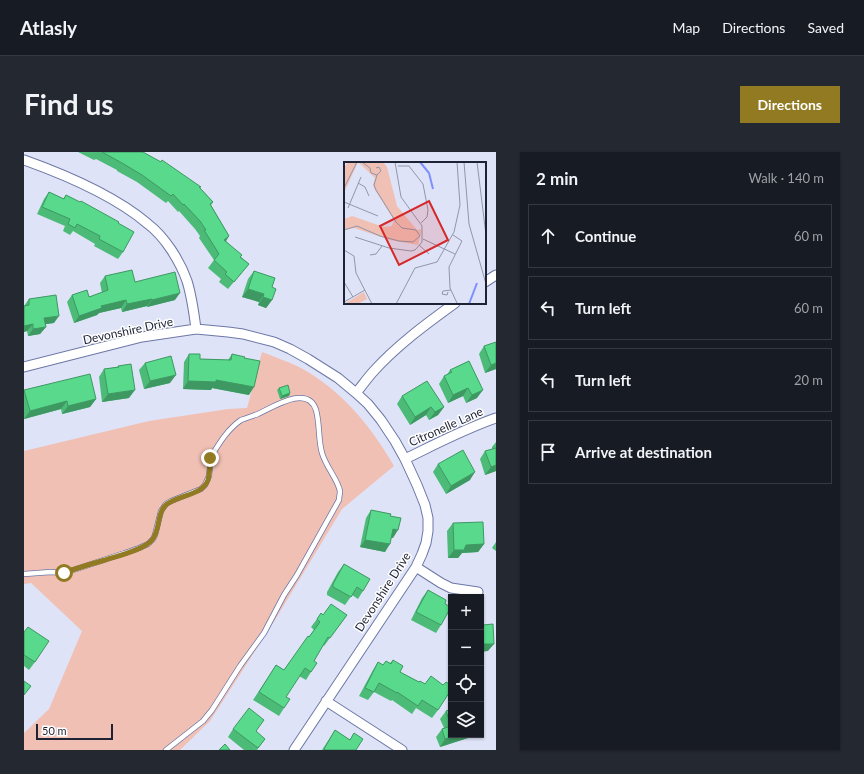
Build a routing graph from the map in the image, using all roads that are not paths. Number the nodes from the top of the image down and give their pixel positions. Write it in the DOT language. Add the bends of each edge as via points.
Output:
graph roads {
  1 [pos="24,160"];
  2 [pos="496,275"];
  3 [pos="486,281"];
  4 [pos="454,304"];
  5 [pos="196,329"];
  6 [pos="24,367"];
  7 [pos="356,393"];
  8 [pos="496,418"];
  9 [pos="405,459"];
  10 [pos="416,567"];
  11 [pos="24,574"];
  12 [pos="478,592"];
  13 [pos="326,700"];
  14 [pos="166,750"];
  15 [pos="294,750"];
  16 [pos="402,750"];
  1 -- 5 [label="street" via="108,196 152,228 170,248 187,281"];
  2 -- 3 [label="street"];
  4 -- 7 [label="street" via="405,341 372,373"];
  5 -- 6 [label="street, Devonshire Drive" via="142,338"];
  5 -- 7 [label="street, Devonshire Drive" via="236,333 274,342 308,359"];
  7 -- 9 [label="street, Devonshire Drive" via="381,420"];
  8 -- 9 [label="street, Citronelle Lane"];
  9 -- 10 [label="street, Devonshire Drive" via="428,518 426,544"];
  10 -- 12 [label="street" via="451,588"];
  10 -- 13 [label="street, Devonshire Drive"];
  11 -- 14 [label="lane" via="64,573 148,544 155,535 161,511 166,504 201,489 208,481 210,458 236,424 288,401 304,398 311,401 317,412 321,451 340,493 339,500 264,633 212,710 203,721"];
  13 -- 15 [label="street, Devonshire Drive"];
  13 -- 16 [label="street"];
}
